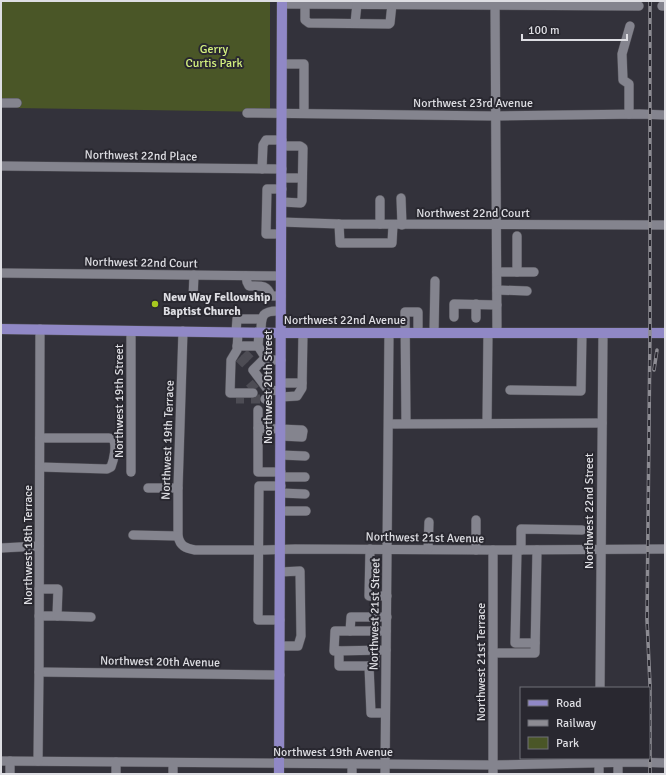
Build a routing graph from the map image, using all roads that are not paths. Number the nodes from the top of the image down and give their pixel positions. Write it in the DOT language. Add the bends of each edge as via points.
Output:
graph roads {
  1 [pos="282,2"];
  2 [pos="306,2"];
  3 [pos="438,3"];
  4 [pos="495,3"];
  5 [pos="357,4"];
  6 [pos="392,4"];
  7 [pos="639,6"];
  8 [pos="356,23"];
  9 [pos="630,26"];
  10 [pos="282,64"];
  11 [pos="1,103"];
  12 [pos="17,103"];
  13 [pos="282,113"];
  14 [pos="247,114"];
  15 [pos="304,114"];
  16 [pos="629,114"];
  17 [pos="665,115"];
  18 [pos="495,116"];
  19 [pos="282,143"];
  20 [pos="1,166"];
  21 [pos="262,169"];
  22 [pos="302,178"];
  23 [pos="282,179"];
  24 [pos="402,198"];
  25 [pos="380,200"];
  26 [pos="282,202"];
  27 [pos="282,222"];
  28 [pos="339,224"];
  29 [pos="380,224"];
  30 [pos="397,225"];
  31 [pos="497,225"];
  32 [pos="665,225"];
  33 [pos="282,234"];
  34 [pos="517,236"];
  35 [pos="497,272"];
  36 [pos="517,272"];
  37 [pos="534,272"];
  38 [pos="1,273"];
  39 [pos="194,275"];
  40 [pos="246,276"];
  41 [pos="282,276"];
  42 [pos="435,281"];
  43 [pos="497,290"];
  44 [pos="527,291"];
  45 [pos="281,296"];
  46 [pos="193,298"];
  47 [pos="476,304"];
  48 [pos="497,305"];
  49 [pos="281,311"];
  50 [pos="454,318"];
  51 [pos="476,318"];
  52 [pos="261,319"];
  53 [pos="1,329"];
  54 [pos="40,329"];
  55 [pos="131,331"];
  56 [pos="183,331"];
  57 [pos="237,332"];
  58 [pos="260,333"];
  59 [pos="281,333"];
  60 [pos="303,333"];
  61 [pos="418,333"];
  62 [pos="434,333"];
  63 [pos="493,333"];
  64 [pos="582,333"];
  65 [pos="603,333"];
  66 [pos="665,333"];
  67 [pos="389,334"];
  68 [pos="406,334"];
  69 [pos="258,346"];
  70 [pos="241,351"];
  71 [pos="281,360"];
  72 [pos="260,363"];
  73 [pos="302,383"];
  74 [pos="510,390"];
  75 [pos="281,391"];
  76 [pos="244,395"];
  77 [pos="258,410"];
  78 [pos="406,423"];
  79 [pos="487,423"];
  80 [pos="602,423"];
  81 [pos="389,424"];
  82 [pos="258,428"];
  83 [pos="281,432"];
  84 [pos="40,438"];
  85 [pos="281,455"];
  86 [pos="305,456"];
  87 [pos="40,467"];
  88 [pos="131,472"];
  89 [pos="305,476"];
  90 [pos="281,482"];
  91 [pos="148,488"];
  92 [pos="178,488"];
  93 [pos="305,494"];
  94 [pos="281,511"];
  95 [pos="306,511"];
  96 [pos="476,520"];
  97 [pos="429,522"];
  98 [pos="582,530"];
  99 [pos="133,536"];
  100 [pos="178,536"];
  101 [pos="39,546"];
  102 [pos="1,548"];
  103 [pos="184,548"];
  104 [pos="665,548"];
  105 [pos="370,549"];
  106 [pos="387,549"];
  107 [pos="428,549"];
  108 [pos="259,550"];
  109 [pos="280,550"];
  110 [pos="476,550"];
  111 [pos="493,550"];
  112 [pos="519,550"];
  113 [pos="537,550"];
  114 [pos="601,550"];
  115 [pos="280,572"];
  116 [pos="39,589"];
  117 [pos="387,596"];
  118 [pos="39,616"];
  119 [pos="57,616"];
  120 [pos="91,617"];
  121 [pos="387,617"];
  122 [pos="280,620"];
  123 [pos="350,631"];
  124 [pos="386,631"];
  125 [pos="536,643"];
  126 [pos="280,646"];
  127 [pos="376,650"];
  128 [pos="386,650"];
  129 [pos="339,651"];
  130 [pos="493,653"];
  131 [pos="369,666"];
  132 [pos="39,672"];
  133 [pos="280,675"];
  134 [pos="600,687"];
  135 [pos="386,713"];
  136 [pos="6,761"];
  137 [pos="38,761"];
  138 [pos="599,761"];
  139 [pos="116,762"];
  140 [pos="618,762"];
  141 [pos="172,763"];
  142 [pos="279,763"];
  143 [pos="665,763"];
  144 [pos="352,764"];
  145 [pos="385,764"];
  146 [pos="403,764"];
  147 [pos="493,770"];
  148 [pos="10,774"];
  149 [pos="116,774"];
  150 [pos="173,774"];
  151 [pos="279,774"];
  152 [pos="352,774"];
  153 [pos="385,774"];
  154 [pos="403,774"];
  155 [pos="599,774"];
  156 [pos="618,774"];
  1 -- 2 [label="street"];
  1 -- 10 [label="main road, Northwest 20th Street"];
  2 -- 5 [label="street"];
  2 -- 8 [label="street" via="305,20 309,23"];
  3 -- 4 [label="street"];
  3 -- 6 [label="street"];
  4 -- 7 [label="street"];
  4 -- 18 [label="street"];
  5 -- 6 [label="street"];
  5 -- 8 [label="street"];
  6 -- 8 [label="street" via="389,24"];
  9 -- 16 [label="street" via="622,54 623,80 629,84"];
  10 -- 13 [label="main road, Northwest 20th Street"];
  10 -- 15 [label="street" via="304,64"];
  11 -- 12 [label="street"];
  13 -- 14 [label="street, Northwest 23rd Avenue"];
  13 -- 15 [label="street, Northwest 23rd Avenue"];
  13 -- 19 [label="main road, Northwest 20th Street"];
  15 -- 18 [label="street, Northwest 23rd Avenue"];
  16 -- 17 [label="street, Northwest 23rd Avenue"];
  16 -- 18 [label="street, Northwest 23rd Avenue"];
  18 -- 31 [label="street"];
  19 -- 21 [label="street" via="266,140 263,145"];
  19 -- 22 [label="street" via="303,148"];
  19 -- 23 [label="main road, Northwest 20th Street"];
  20 -- 21 [label="street, Northwest 22nd Place"];
  21 -- 23 [label="street, Northwest 22nd Place"];
  22 -- 23 [label="street, Northwest 22nd Place"];
  22 -- 26 [label="street" via="301,203"];
  23 -- 26 [label="main road, Northwest 20th Street"];
  23 -- 33 [label="street" via="267,189 266,226 266,234"];
  24 -- 30 [label="street"];
  25 -- 29 [label="street"];
  26 -- 27 [label="main road, Northwest 20th Street"];
  27 -- 28 [label="street, Northwest 22nd Court"];
  27 -- 33 [label="main road, Northwest 20th Street"];
  28 -- 29 [label="street, Northwest 22nd Court"];
  28 -- 30 [label="street" via="340,244 392,243"];
  29 -- 30 [label="street, Northwest 22nd Court"];
  30 -- 31 [label="street, Northwest 22nd Court"];
  31 -- 32 [label="street, Northwest 22nd Court"];
  31 -- 35 [label="street"];
  33 -- 41 [label="main road, Northwest 20th Street"];
  34 -- 36 [label="street"];
  35 -- 36 [label="street"];
  35 -- 43 [label="street"];
  36 -- 37 [label="street"];
  38 -- 39 [label="street, Northwest 22nd Court"];
  39 -- 40 [label="street, Northwest 22nd Court"];
  39 -- 46 [label="street"];
  40 -- 41 [label="street, Northwest 22nd Court"];
  40 -- 45 [label="street" via="249,286 264,287 271,296"];
  41 -- 45 [label="main road, Northwest 20th Street"];
  42 -- 62 [label="street"];
  43 -- 44 [label="street"];
  43 -- 48 [label="street"];
  45 -- 49 [label="main road, Northwest 20th Street"];
  47 -- 48 [label="street"];
  47 -- 50 [label="street" via="454,304"];
  47 -- 51 [label="street"];
  48 -- 63 [label="street"];
  49 -- 52 [label="street" via="271,310"];
  49 -- 59 [label="main road, Northwest 20th Street"];
  52 -- 57 [label="street" via="237,319"];
  52 -- 58 [label="street"];
  53 -- 54 [label="main road, Northwest 22nd Avenue"];
  54 -- 55 [label="main road, Northwest 22nd Avenue"];
  54 -- 84 [label="street, Northwest 18th Terrace"];
  55 -- 56 [label="main road, Northwest 22nd Avenue"];
  55 -- 88 [label="street, Northwest 19th Street"];
  56 -- 57 [label="main road, Northwest 22nd Avenue"];
  56 -- 92 [label="street, Northwest 19th Terrace"];
  57 -- 58 [label="main road, Northwest 22nd Avenue"];
  57 -- 70 [label="street"];
  58 -- 59 [label="main road, Northwest 22nd Avenue"];
  58 -- 69 [label="street"];
  59 -- 60 [label="main road, Northwest 22nd Avenue"];
  59 -- 71 [label="main road, Northwest 20th Street"];
  60 -- 67 [label="main road, Northwest 22nd Avenue"];
  60 -- 73 [label="street"];
  61 -- 62 [label="main road, Northwest 22nd Avenue"];
  61 -- 68 [label="main road, Northwest 22nd Avenue"];
  61 -- 68 [label="street" via="418,312 406,312"];
  62 -- 63 [label="main road, Northwest 22nd Avenue"];
  63 -- 64 [label="main road, Northwest 22nd Avenue"];
  63 -- 79 [label="street"];
  64 -- 65 [label="main road, Northwest 22nd Avenue"];
  64 -- 74 [label="street" via="581,391"];
  65 -- 66 [label="main road, Northwest 22nd Avenue"];
  65 -- 80 [label="street, Northwest 22nd Street"];
  67 -- 68 [label="main road, Northwest 22nd Avenue"];
  67 -- 81 [label="street, Northwest 21st Street"];
  68 -- 78 [label="street"];
  69 -- 70 [label="street"];
  69 -- 72 [label="street"];
  70 -- 76 [label="street" via="231,360"];
  71 -- 72 [label="street"];
  71 -- 75 [label="main road, Northwest 20th Street"];
  72 -- 75 [label="street" via="264,384"];
  73 -- 75 [label="street"];
  73 -- 75 [label="street" via="297,396"];
  75 -- 83 [label="main road, Northwest 20th Street"];
  77 -- 82 [label="street"];
  78 -- 79 [label="street"];
  78 -- 81 [label="street"];
  79 -- 80 [label="street"];
  80 -- 114 [label="street, Northwest 22nd Street"];
  81 -- 106 [label="street, Northwest 21st Street"];
  82 -- 83 [label="street"];
  82 -- 90 [label="street" via="258,472"];
  83 -- 85 [label="main road, Northwest 20th Street"];
  84 -- 87 [label="street, Northwest 18th Terrace"];
  84 -- 87 [label="street" via="109,438 113,439 115,444 113,462 107,469"];
  85 -- 86 [label="street"];
  85 -- 90 [label="main road, Northwest 20th Street"];
  87 -- 101 [label="street, Northwest 18th Terrace"];
  89 -- 90 [label="street"];
  90 -- 93 [label="street"];
  90 -- 94 [label="main road, Northwest 20th Street"];
  90 -- 108 [label="street" via="259,486"];
  91 -- 92 [label="street"];
  92 -- 100 [label="street, Northwest 19th Terrace"];
  94 -- 95 [label="street"];
  94 -- 109 [label="main road, Northwest 20th Street"];
  96 -- 110 [label="street"];
  97 -- 107 [label="street"];
  98 -- 112 [label="street" via="521,529"];
  99 -- 100 [label="street"];
  100 -- 103 [label="street, Northwest 19th Terrace"];
  101 -- 102 [label="street"];
  101 -- 116 [label="street, Northwest 18th Terrace"];
  103 -- 108 [label="street, Northwest 21st Avenue"];
  104 -- 114 [label="street, Northwest 21st Avenue"];
  105 -- 106 [label="street, Northwest 21st Avenue"];
  105 -- 109 [label="street, Northwest 21st Avenue"];
  105 -- 117 [label="street" via="369,596"];
  106 -- 107 [label="street, Northwest 21st Avenue"];
  106 -- 117 [label="street, Northwest 21st Street"];
  107 -- 110 [label="street, Northwest 21st Avenue"];
  108 -- 109 [label="street, Northwest 21st Avenue"];
  108 -- 122 [label="street" via="258,620"];
  109 -- 115 [label="main road, Northwest 20th Street"];
  110 -- 111 [label="street, Northwest 21st Avenue"];
  111 -- 112 [label="street, Northwest 21st Avenue"];
  111 -- 130 [label="street, Northwest 21st Terrace"];
  112 -- 113 [label="street, Northwest 21st Avenue"];
  112 -- 125 [label="street" via="516,643"];
  113 -- 114 [label="street, Northwest 21st Avenue"];
  113 -- 125 [label="street"];
  114 -- 134 [label="street, Northwest 22nd Street"];
  115 -- 122 [label="main road, Northwest 20th Street"];
  115 -- 126 [label="street" via="300,571 301,636 298,646"];
  116 -- 118 [label="street, Northwest 18th Terrace"];
  116 -- 119 [label="street" via="58,589"];
  117 -- 121 [label="street, Northwest 21st Street"];
  118 -- 119 [label="street"];
  118 -- 132 [label="street, Northwest 18th Terrace"];
  119 -- 120 [label="street"];
  121 -- 123 [label="street" via="350,617"];
  121 -- 124 [label="street, Northwest 21st Street"];
  122 -- 126 [label="main road, Northwest 20th Street"];
  123 -- 124 [label="street"];
  123 -- 129 [label="street" via="335,631 334,651"];
  124 -- 128 [label="street, Northwest 21st Street"];
  125 -- 130 [label="street" via="536,653"];
  126 -- 133 [label="main road, Northwest 20th Street"];
  127 -- 128 [label="street"];
  127 -- 129 [label="street"];
  127 -- 131 [label="street" via="375,665"];
  128 -- 135 [label="street, Northwest 21st Street"];
  129 -- 131 [label="street" via="339,666"];
  130 -- 147 [label="street, Northwest 21st Terrace"];
  131 -- 135 [label="street" via="371,713"];
  132 -- 133 [label="street, Northwest 20th Avenue"];
  132 -- 137 [label="street, Northwest 18th Terrace"];
  133 -- 142 [label="main road, Northwest 20th Street"];
  135 -- 145 [label="street, Northwest 21st Street"];
  136 -- 137 [label="street, Northwest 19th Avenue"];
  136 -- 148 [label="street"];
  137 -- 139 [label="street, Northwest 19th Avenue"];
  138 -- 140 [label="street, Northwest 19th Avenue"];
  138 -- 147 [label="street, Northwest 19th Avenue"];
  138 -- 155 [label="street"];
  139 -- 141 [label="street, Northwest 19th Avenue"];
  139 -- 149 [label="street"];
  140 -- 143 [label="street, Northwest 19th Avenue"];
  140 -- 156 [label="street"];
  141 -- 142 [label="street, Northwest 19th Avenue"];
  141 -- 150 [label="street"];
  142 -- 144 [label="street, Northwest 19th Avenue"];
  142 -- 151 [label="main road, Northwest 20th Street"];
  144 -- 145 [label="street, Northwest 19th Avenue"];
  144 -- 152 [label="street"];
  145 -- 146 [label="street, Northwest 19th Avenue"];
  145 -- 153 [label="street, Northwest 21st Street"];
  146 -- 147 [label="street, Northwest 19th Avenue"];
  146 -- 154 [label="street"];
}
